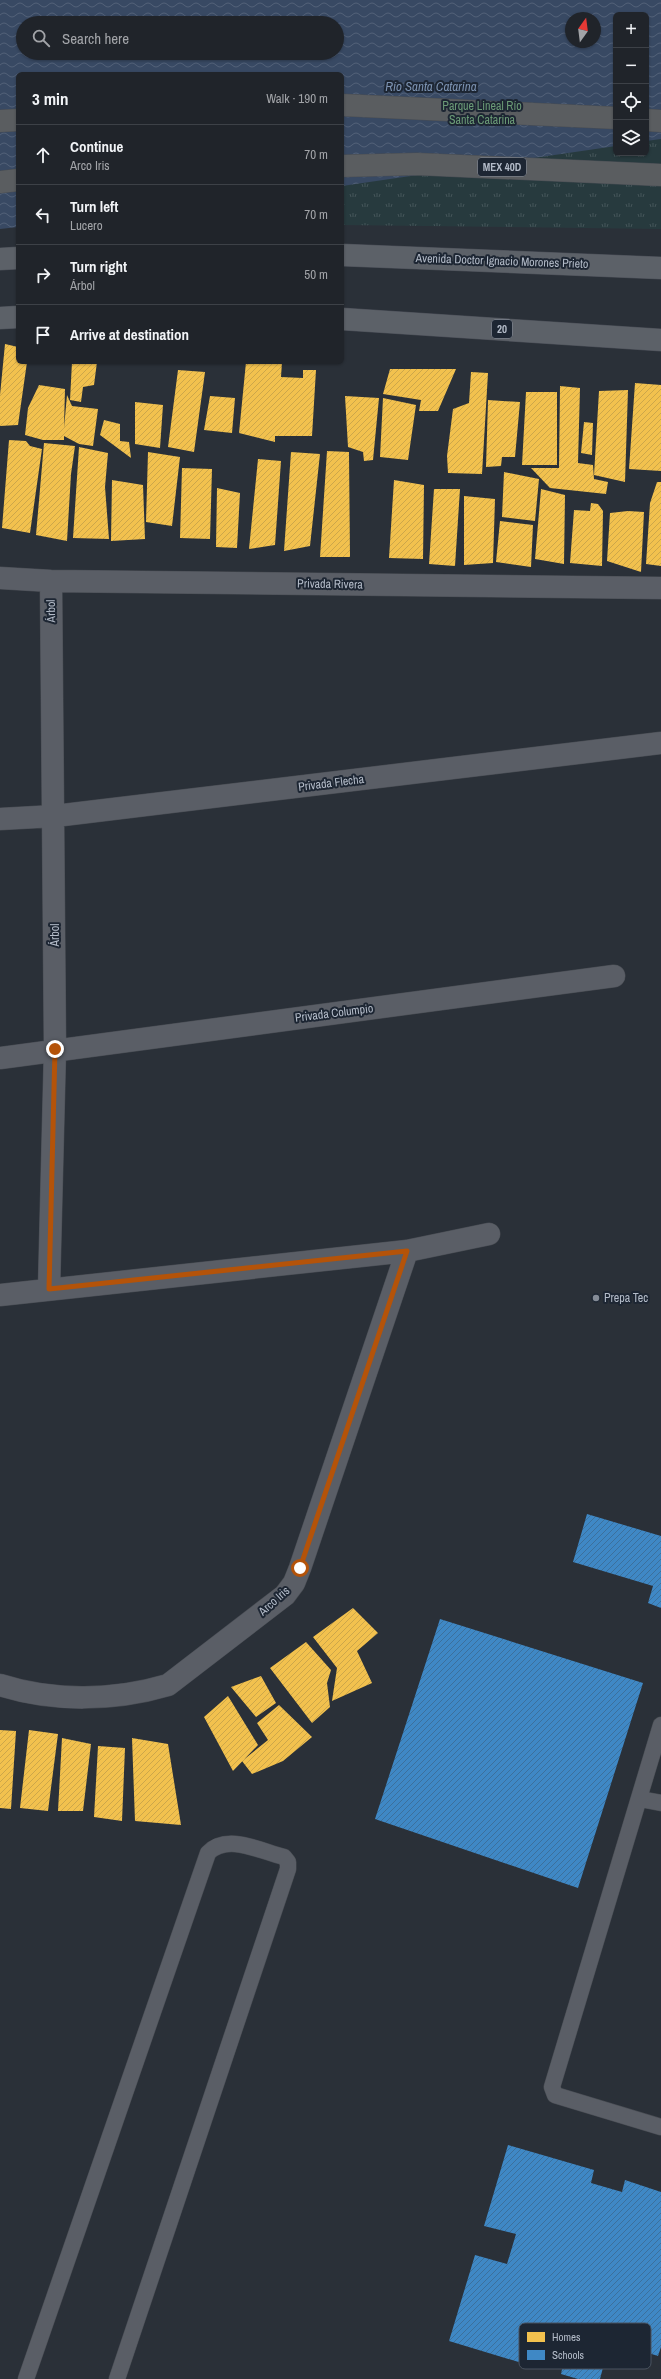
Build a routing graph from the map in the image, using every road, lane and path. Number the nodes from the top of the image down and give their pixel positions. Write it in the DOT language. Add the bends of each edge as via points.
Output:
graph roads {
  1 [pos="344,106"];
  2 [pos="613,118"];
  3 [pos="16,120"];
  4 [pos="649,120"];
  5 [pos="0,121"];
  6 [pos="661,121"];
  7 [pos="344,166"];
  8 [pos="661,175"];
  9 [pos="16,180"];
  10 [pos="0,182"];
  11 [pos="344,255"];
  12 [pos="16,258"];
  13 [pos="0,259"];
  14 [pos="661,268"];
  15 [pos="16,317"];
  16 [pos="0,318"];
  17 [pos="344,319"];
  18 [pos="661,340"];
  19 [pos="0,578"];
  20 [pos="51,581"];
  21 [pos="661,588"];
  22 [pos="661,743"];
  23 [pos="55,816"];
  24 [pos="0,819"];
  25 [pos="614,976"];
  26 [pos="55,1049"];
  27 [pos="0,1058"];
  28 [pos="489,1234"];
  29 [pos="407,1251"];
  30 [pos="49,1289"];
  31 [pos="0,1295"];
  32 [pos="0,1686"];
  33 [pos="661,1725"];
  34 [pos="640,1799"];
  35 [pos="661,1803"];
  36 [pos="661,2127"];
  37 [pos="26,2379"];
  38 [pos="118,2379"];
  1 -- 2 [label="highway"];
  3 -- 5 [label="highway"];
  4 -- 6 [label="highway"];
  7 -- 8 [label="highway, MEX 40D" via="417,164"];
  9 -- 10 [label="highway"];
  11 -- 14 [label="main road, Avenida Doctor Ignacio Morones Prieto"];
  12 -- 13 [label="main road"];
  15 -- 16 [label="main road"];
  17 -- 18 [label="main road, 20"];
  19 -- 20 [label="street, Privada Rivera"];
  20 -- 21 [label="street, Privada Rivera"];
  20 -- 23 [label="street, Árbol"];
  22 -- 23 [label="street, Privada Flecha"];
  23 -- 24 [label="street, Privada Flecha"];
  23 -- 26 [label="street, Árbol"];
  25 -- 26 [label="street, Privada Columpio"];
  26 -- 27 [label="street, Privada Columpio"];
  26 -- 30 [label="street, Árbol"];
  28 -- 29 [label="street"];
  29 -- 30 [label="street"];
  29 -- 32 [label="street, Arco Iris" via="300,1568 294,1583 285,1595 168,1686 105,1696 67,1697 26,1694"];
  30 -- 31 [label="street"];
  33 -- 34 [label="lane"];
  34 -- 35 [label="lane"];
  34 -- 36 [label="lane" via="552,2087 555,2095"];
  37 -- 38 [label="lane" via="208,1853 214,1846 229,1843 284,1857 288,1862 288,1869"];
}
